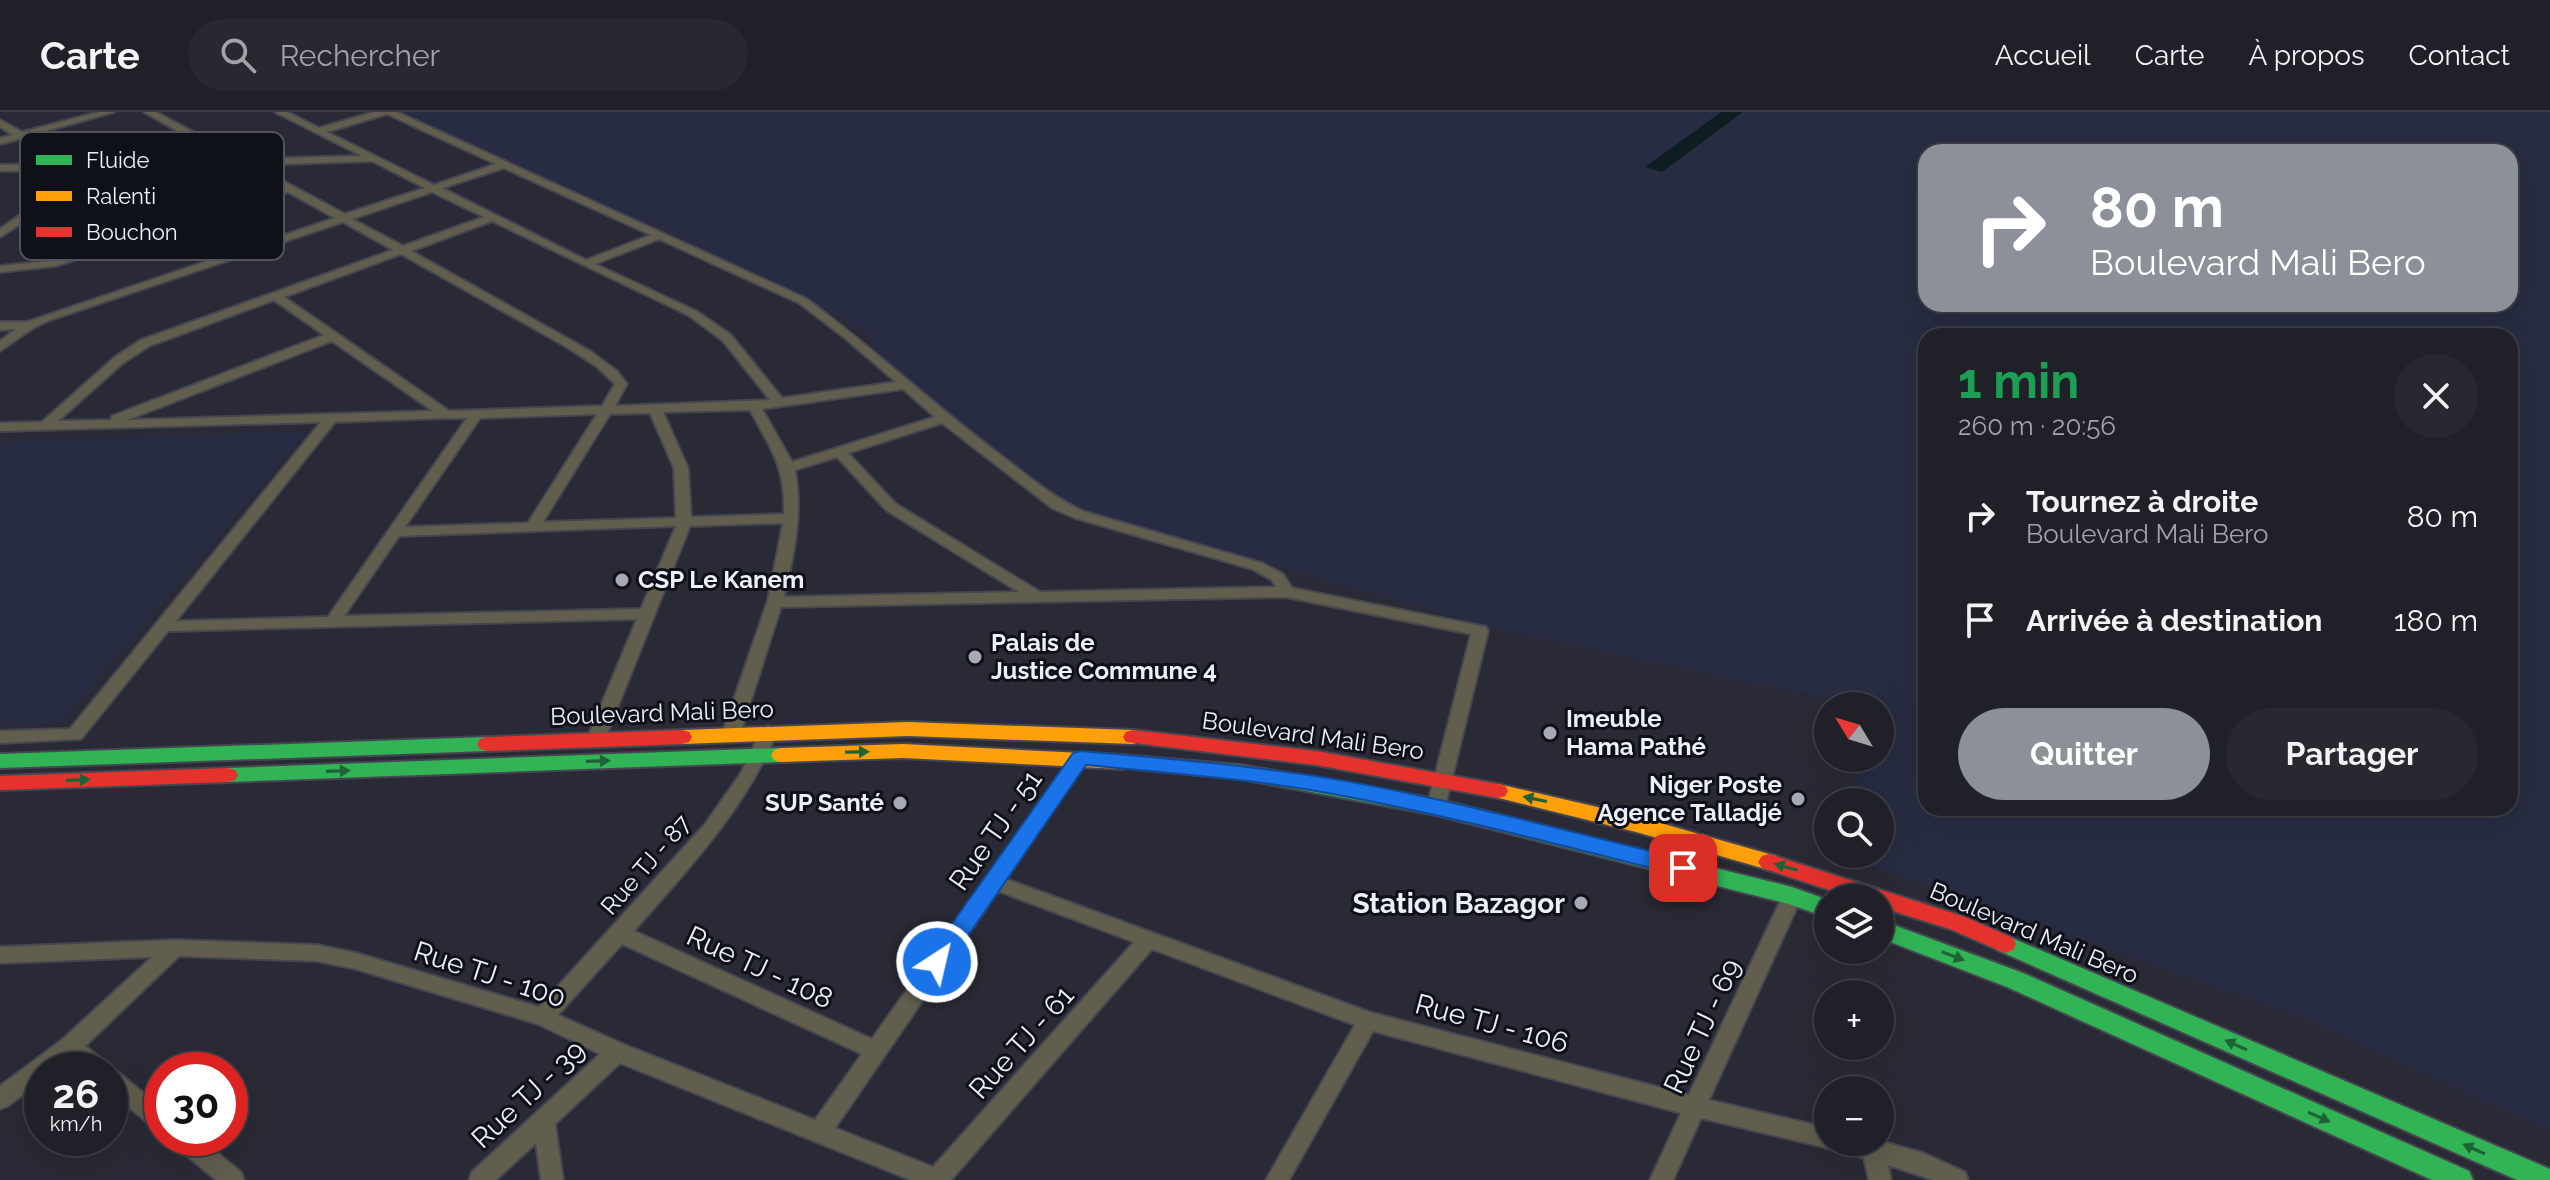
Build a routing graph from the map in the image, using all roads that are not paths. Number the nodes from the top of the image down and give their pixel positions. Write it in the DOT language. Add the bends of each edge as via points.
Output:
graph roads {
  1 [pos="109,112"];
  2 [pos="149,112"];
  3 [pos="280,112"];
  4 [pos="384,112"];
  5 [pos="390,112"];
  6 [pos="0,123"];
  7 [pos="319,131"];
  8 [pos="32,132"];
  9 [pos="186,132"];
  10 [pos="20,135"];
  11 [pos="0,141"];
  12 [pos="374,159"];
  13 [pos="284,161"];
  14 [pos="505,164"];
  15 [pos="20,167"];
  16 [pos="0,168"];
  17 [pos="284,184"];
  18 [pos="291,188"];
  19 [pos="433,188"];
  20 [pos="284,190"];
  21 [pos="346,217"];
  22 [pos="491,218"];
  23 [pos="20,220"];
  24 [pos="0,234"];
  25 [pos="661,235"];
  26 [pos="284,238"];
  27 [pos="404,250"];
  28 [pos="64,260"];
  29 [pos="220,260"];
  30 [pos="586,264"];
  31 [pos="0,269"];
  32 [pos="275,296"];
  33 [pos="29,325"];
  34 [pos="0,326"];
  35 [pos="333,336"];
  36 [pos="0,347"];
  37 [pos="904,385"];
  38 [pos="780,404"];
  39 [pos="754,406"];
  40 [pos="655,409"];
  41 [pos="603,410"];
  42 [pos="476,414"];
  43 [pos="447,415"];
  44 [pos="331,418"];
  45 [pos="944,418"];
  46 [pos="104,424"];
  47 [pos="46,425"];
  48 [pos="0,427"];
  49 [pos="841,453"];
  50 [pos="788,468"];
  51 [pos="792,518"];
  52 [pos="684,524"];
  53 [pos="532,528"];
  54 [pos="395,532"];
  55 [pos="1286,592"];
  56 [pos="1035,595"];
  57 [pos="775,602"];
  58 [pos="648,614"];
  59 [pos="334,620"];
  60 [pos="162,626"];
  61 [pos="768,732"];
  62 [pos="731,734"];
  63 [pos="0,737"];
  64 [pos="596,739"];
  65 [pos="760,755"];
  66 [pos="1080,758"];
  67 [pos="0,761"];
  68 [pos="1443,778"];
  69 [pos="0,783"];
  70 [pos="1436,807"];
  71 [pos="993,882"];
  72 [pos="1792,896"];
  73 [pos="1814,904"];
  74 [pos="620,934"];
  75 [pos="1894,934"];
  76 [pos="1147,941"];
  77 [pos="175,948"];
  78 [pos="0,955"];
  79 [pos="543,1017"];
  80 [pos="1368,1021"];
  81 [pos="70,1046"];
  82 [pos="876,1051"];
  83 [pos="77,1052"];
  84 [pos="617,1052"];
  85 [pos="128,1094"];
  86 [pos="0,1099"];
  87 [pos="144,1106"];
  88 [pos="1696,1107"];
  89 [pos="544,1122"];
  90 [pos="819,1133"];
  91 [pos="1814,1135"];
  92 [pos="1894,1155"];
  93 [pos="204,1156"];
  94 [pos="1875,1156"];
  95 [pos="233,1180"];
  96 [pos="480,1180"];
  97 [pos="552,1180"];
  98 [pos="936,1180"];
  99 [pos="1277,1180"];
  100 [pos="1661,1180"];
  101 [pos="1880,1180"];
  102 [pos="1957,1180"];
  103 [pos="2460,1180"];
  104 [pos="2546,1180"];
  1 -- 8 [label="street"];
  2 -- 9 [label="street"];
  3 -- 7 [label="street"];
  4 -- 7 [label="street"];
  5 -- 14 [label="street"];
  6 -- 10 [label="street"];
  7 -- 12 [label="street"];
  10 -- 11 [label="street"];
  12 -- 13 [label="street"];
  12 -- 19 [label="street"];
  14 -- 19 [label="street"];
  14 -- 25 [label="street"];
  15 -- 16 [label="street"];
  17 -- 18 [label="street"];
  18 -- 20 [label="street"];
  18 -- 21 [label="street"];
  19 -- 21 [label="street"];
  19 -- 22 [label="street"];
  21 -- 26 [label="street"];
  21 -- 27 [label="street"];
  22 -- 27 [label="street"];
  22 -- 30 [label="street"];
  23 -- 24 [label="street"];
  25 -- 30 [label="street"];
  25 -- 37 [label="street" via="803,301"];
  27 -- 32 [label="street"];
  27 -- 41 [label="street" via="616,376 619,390"];
  28 -- 31 [label="street"];
  29 -- 33 [label="street"];
  30 -- 38 [label="street" via="713,326"];
  32 -- 35 [label="street"];
  32 -- 47 [label="street" via="145,343"];
  33 -- 34 [label="street"];
  33 -- 36 [label="street"];
  35 -- 43 [label="street"];
  35 -- 46 [label="street"];
  37 -- 38 [label="street"];
  37 -- 45 [label="street"];
  38 -- 39 [label="street"];
  39 -- 40 [label="street"];
  39 -- 50 [label="street"];
  40 -- 41 [label="street"];
  40 -- 52 [label="street" via="681,468"];
  41 -- 42 [label="street"];
  41 -- 53 [label="street"];
  42 -- 43 [label="street"];
  42 -- 54 [label="street"];
  43 -- 44 [label="street"];
  44 -- 46 [label="street"];
  44 -- 60 [label="street"];
  45 -- 49 [label="street"];
  45 -- 55 [label="street" via="1066,509 1257,566 1278,577"];
  46 -- 47 [label="street"];
  47 -- 48 [label="street"];
  49 -- 50 [label="street"];
  49 -- 56 [label="street" via="891,507"];
  50 -- 51 [label="street"];
  51 -- 52 [label="street"];
  51 -- 57 [label="street"];
  52 -- 53 [label="street"];
  52 -- 58 [label="street"];
  53 -- 54 [label="street"];
  54 -- 59 [label="street"];
  55 -- 56 [label="street"];
  55 -- 68 [label="street" via="1480,631"];
  56 -- 57 [label="street"];
  57 -- 62 [label="street"];
  58 -- 59 [label="street"];
  58 -- 64 [label="street"];
  59 -- 60 [label="street"];
  60 -- 63 [label="street" via="75,735"];
  61 -- 62 [label="main road, Boulevard Mali Bero"];
  61 -- 65 [label="street, Rue TJ - 87"];
  61 -- 68 [label="main road, Boulevard Mali Bero" via="1094,734 1231,746"];
  62 -- 64 [label="main road, Boulevard Mali Bero"];
  64 -- 67 [label="main road, Boulevard Mali Bero"];
  65 -- 66 [label="main road, Boulevard Mali Bero, one-way" via="903,751"];
  69 -- 65 [label="main road, Boulevard Mali Bero, one-way"];
  65 -- 74 [label="street, Rue TJ - 87" via="726,812"];
  66 -- 70 [label="main road, Boulevard Mali Bero" via="1241,772"];
  66 -- 71 [label="street, Rue TJ - 51"];
  68 -- 70 [label="street"];
  104 -- 68 [label="main road, Boulevard Mali Bero, one-way" via="1957,923 1796,869"];
  70 -- 72 [label="main road, Boulevard Mali Bero"];
  71 -- 76 [label="street, Rue TJ - 106"];
  71 -- 82 [label="street, Rue TJ - 51"];
  72 -- 73 [label="main road, Boulevard Mali Bero"];
  72 -- 88 [label="street, Rue TJ - 69"];
  74 -- 79 [label="street, Rue TJ - 87"];
  74 -- 82 [label="street, Rue TJ - 108"];
  75 -- 103 [label="main road, Boulevard Mali Bero, one-way" via="2015,980"];
  76 -- 80 [label="street, Rue TJ - 106"];
  76 -- 98 [label="street, Rue TJ - 61"];
  77 -- 78 [label="street, Rue TJ - 100"];
  77 -- 79 [label="street, Rue TJ - 100" via="317,953"];
  77 -- 81 [label="street"];
  79 -- 84 [label="street, Rue TJ - 100"];
  80 -- 88 [label="street, Rue TJ - 106"];
  80 -- 99 [label="street"];
  81 -- 83 [label="street"];
  81 -- 86 [label="street"];
  82 -- 90 [label="street, Rue TJ - 51"];
  84 -- 89 [label="street, Rue TJ - 39"];
  84 -- 90 [label="street, Rue TJ - 100"];
  85 -- 87 [label="street"];
  88 -- 91 [label="street, Rue TJ - 106"];
  88 -- 100 [label="street, Rue TJ - 69"];
  89 -- 96 [label="street, Rue TJ - 39"];
  89 -- 97 [label="street"];
  90 -- 98 [label="street, Rue TJ - 100"];
  92 -- 102 [label="street"];
  93 -- 95 [label="street"];
  94 -- 101 [label="street"];
}
